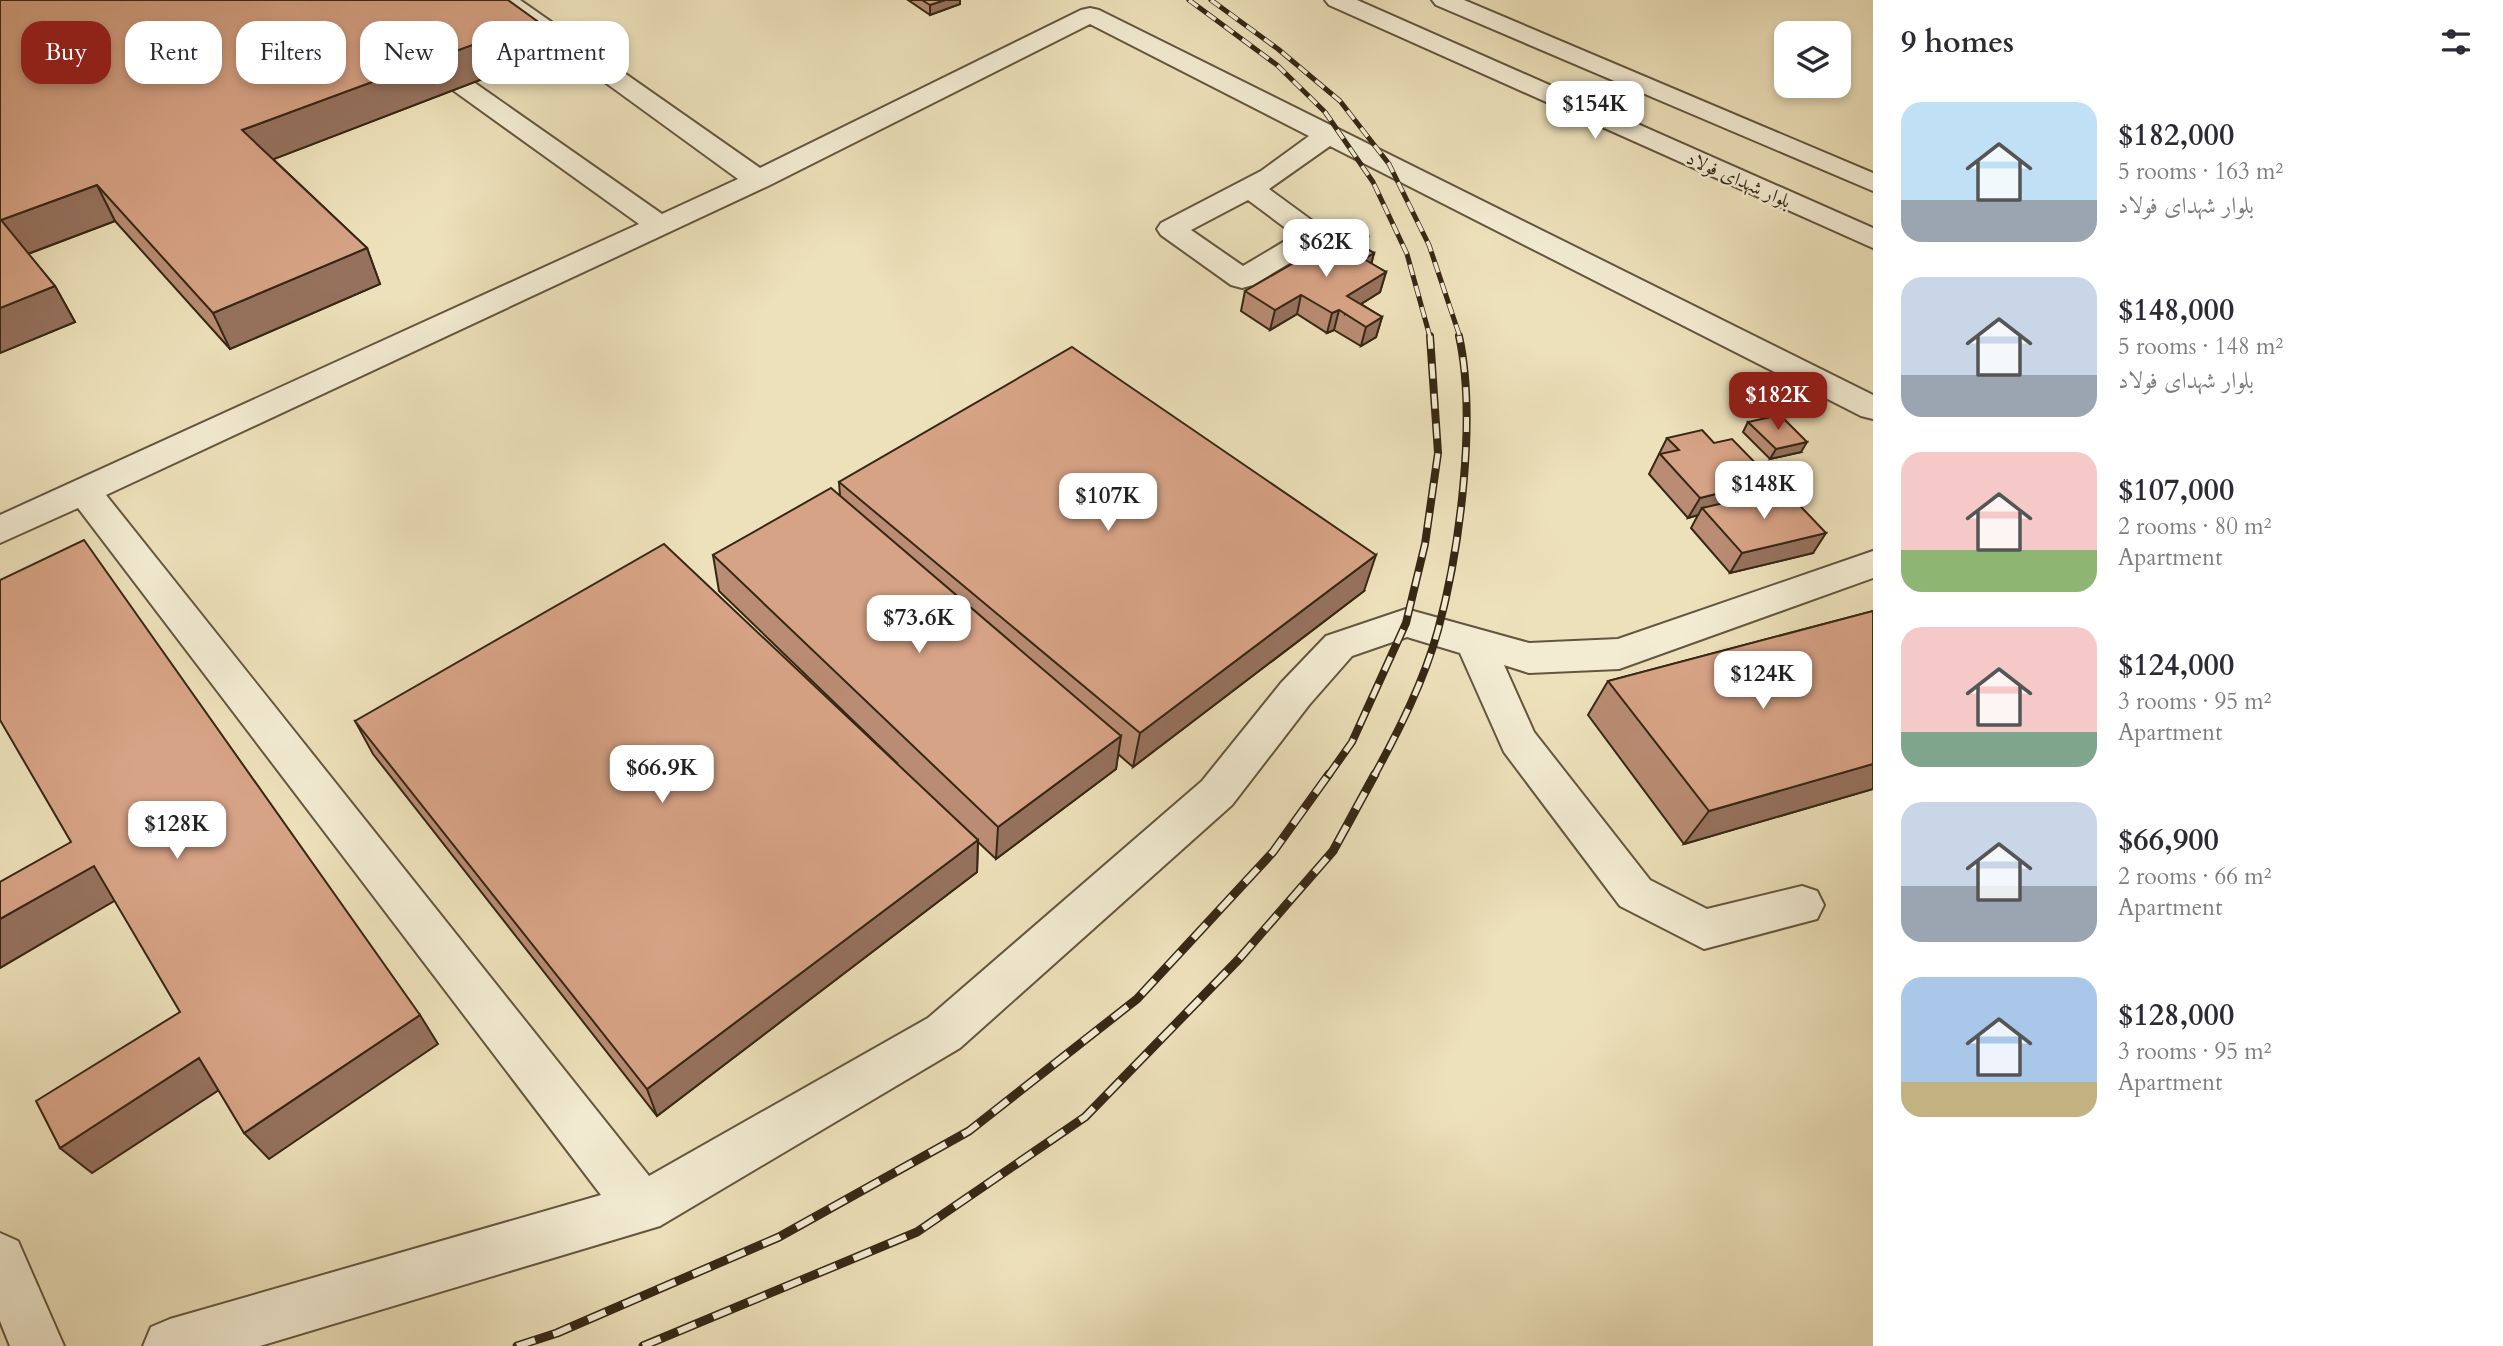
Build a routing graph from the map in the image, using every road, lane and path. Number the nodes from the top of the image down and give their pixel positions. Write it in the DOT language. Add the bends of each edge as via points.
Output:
graph roads {
  1 [pos="504,0"];
  2 [pos="1059,0"];
  3 [pos="1337,0"];
  4 [pos="1444,0"];
  5 [pos="1090,15"];
  6 [pos="463,86"];
  7 [pos="1328,134"];
  8 [pos="758,180"];
  9 [pos="1873,183"];
  10 [pos="1250,188"];
  11 [pos="659,225"];
  12 [pos="1873,239"];
  13 [pos="1873,408"];
  14 [pos="83,491"];
  15 [pos="0,530"];
  16 [pos="1873,564"];
  17 [pos="1474,642"];
  18 [pos="1802,905"];
  19 [pos="642,1208"];
  20 [pos="0,1259"];
  21 [pos="37,1346"];
  22 [pos="170,1346"];
  1 -- 8 [label="street"];
  2 -- 5 [label="street"];
  3 -- 12 [label="street, بلوار شهدای فولاد"];
  4 -- 9 [label="street"];
  5 -- 7 [label="street"];
  5 -- 8 [label="street"];
  6 -- 11 [label="street"];
  7 -- 10 [label="street"];
  7 -- 13 [label="street"];
  8 -- 11 [label="street"];
  11 -- 14 [label="street"];
  14 -- 15 [label="street"];
  14 -- 19 [label="street"];
  16 -- 17 [label="street" via="1619,654 1529,658"];
  17 -- 18 [label="street" via="1518,741 1635,893 1704,929"];
  17 -- 19 [label="street" via="1406,623 1339,646 1217,793 944,1033"];
  19 -- 22 [label="street"];
  20 -- 21 [label="street"];
}
